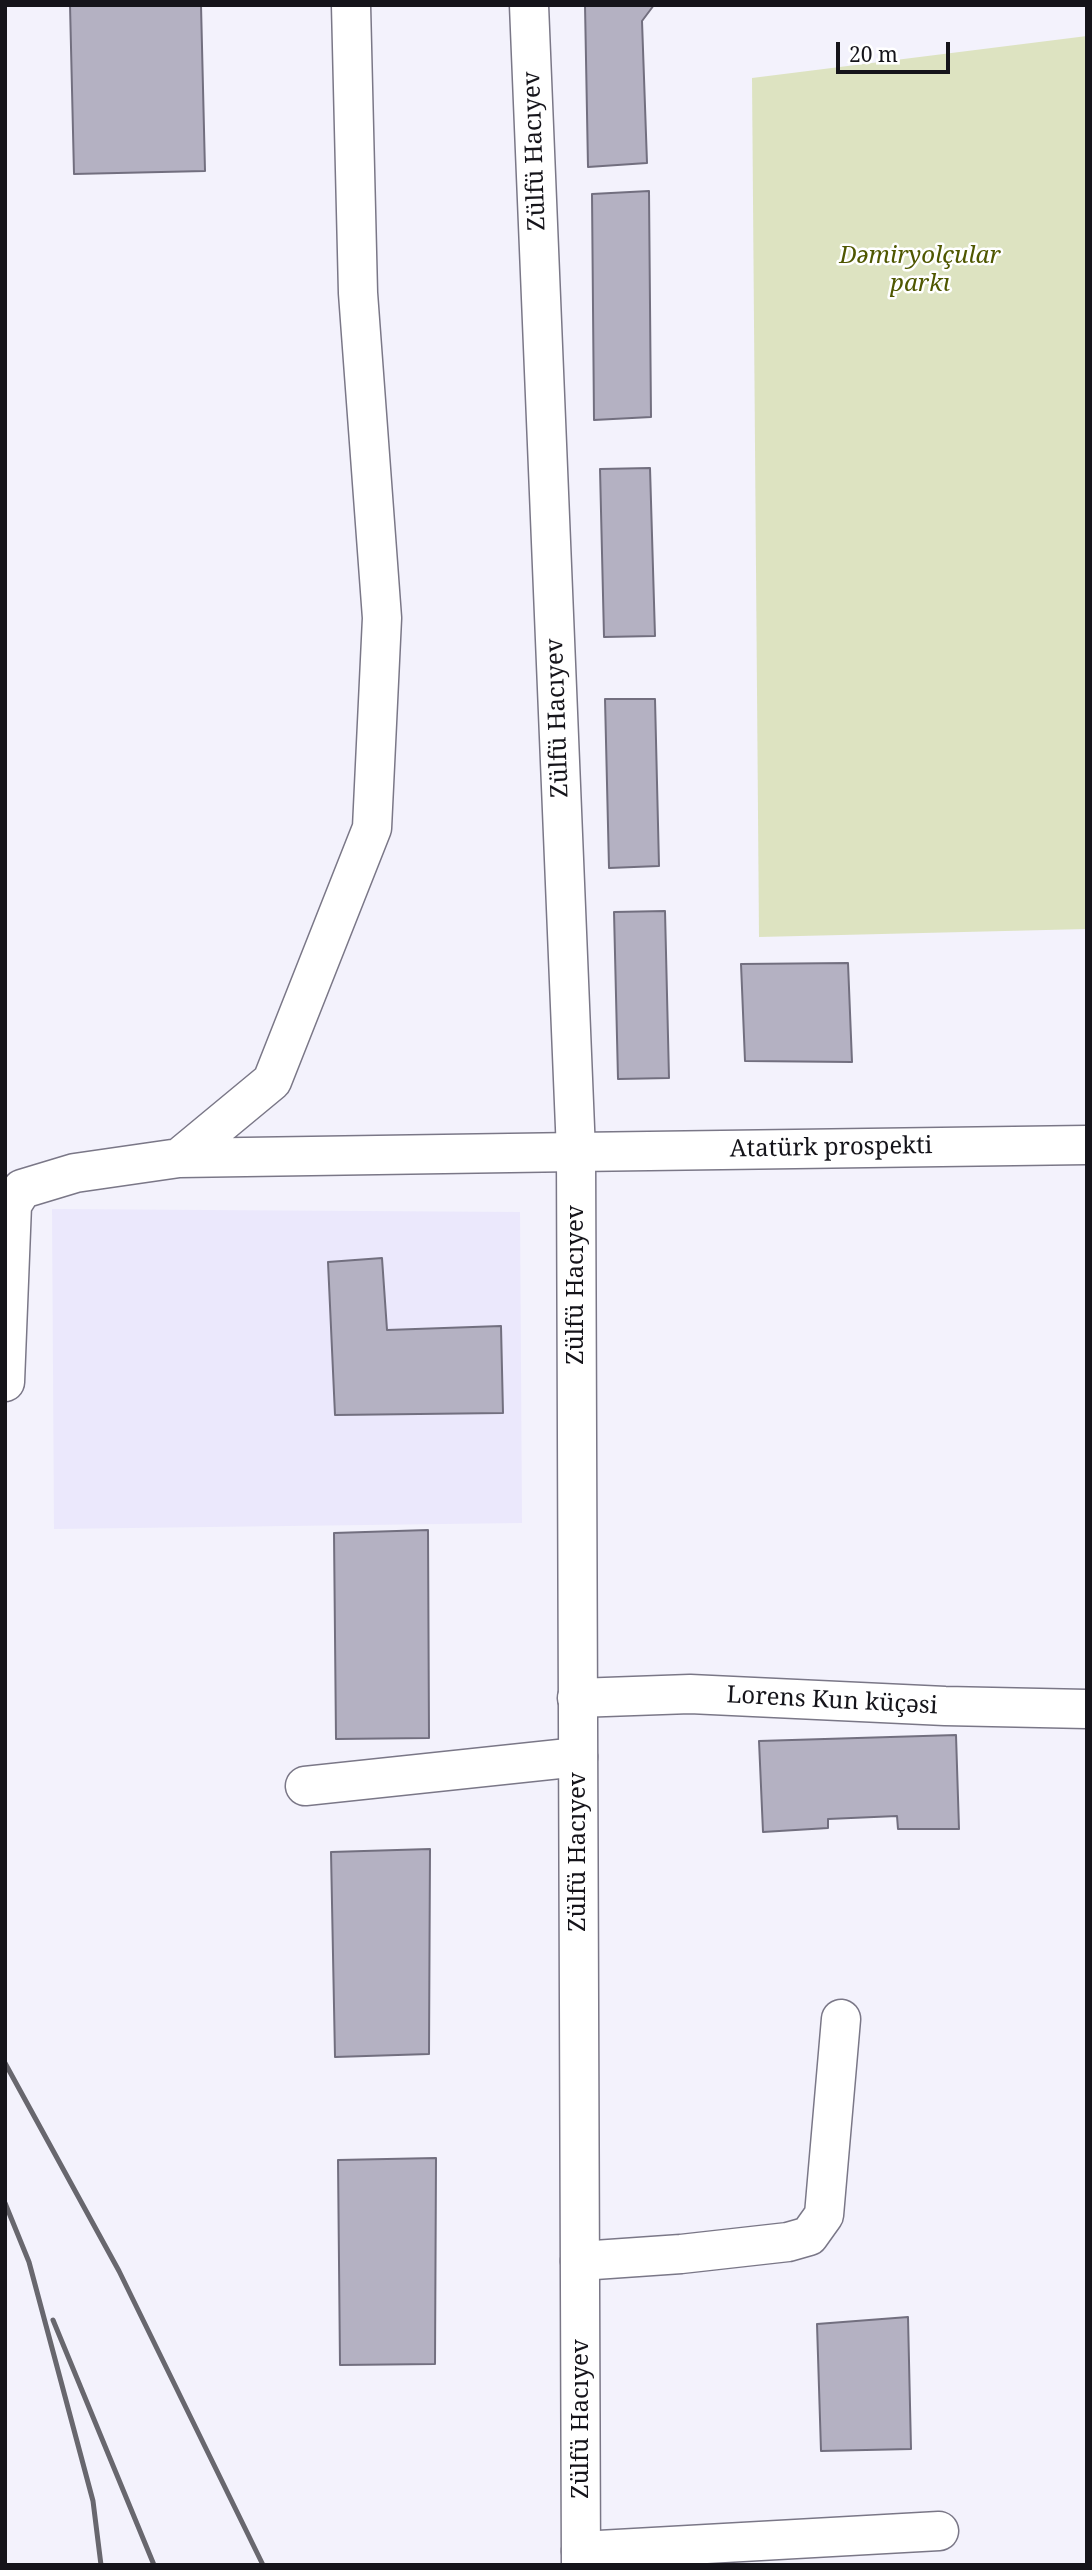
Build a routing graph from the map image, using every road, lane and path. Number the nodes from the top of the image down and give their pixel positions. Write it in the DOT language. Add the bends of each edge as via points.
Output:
graph roads {
  1 [pos="351,5"];
  2 [pos="529,5"];
  3 [pos="1087,1145"];
  4 [pos="576,1152"];
  5 [pos="178,1158"];
  6 [pos="5,1382"];
  7 [pos="578,1698"];
  8 [pos="1087,1709"];
  9 [pos="578,1758"];
  10 [pos="305,1786"];
  11 [pos="841,2019"];
  12 [pos="580,2261"];
  13 [pos="939,2531"];
  14 [pos="581,2558"];
  1 -- 5 [label="main road" via="358,293 382,618 372,828 272,1081"];
  2 -- 4 [label="main road, Zülfü Hacıyev"];
  3 -- 4 [label="main road, Atatürk prospekti"];
  4 -- 5 [label="main road, Atatürk prospekti"];
  4 -- 7 [label="main road, Zülfü Hacıyev"];
  5 -- 6 [label="main road, Atatürk prospekti" via="75,1173 22,1189 12,1205"];
  7 -- 8 [label="main road, Lorens Kun küçəsi" via="690,1695"];
  7 -- 9 [label="main road, Zülfü Hacıyev"];
  9 -- 10 [label="main road"];
  9 -- 12 [label="main road, Zülfü Hacıyev"];
  11 -- 12 [label="main road" via="824,2215 809,2236 681,2254"];
  12 -- 14 [label="main road, Zülfü Hacıyev"];
  13 -- 14 [label="main road"];
}
